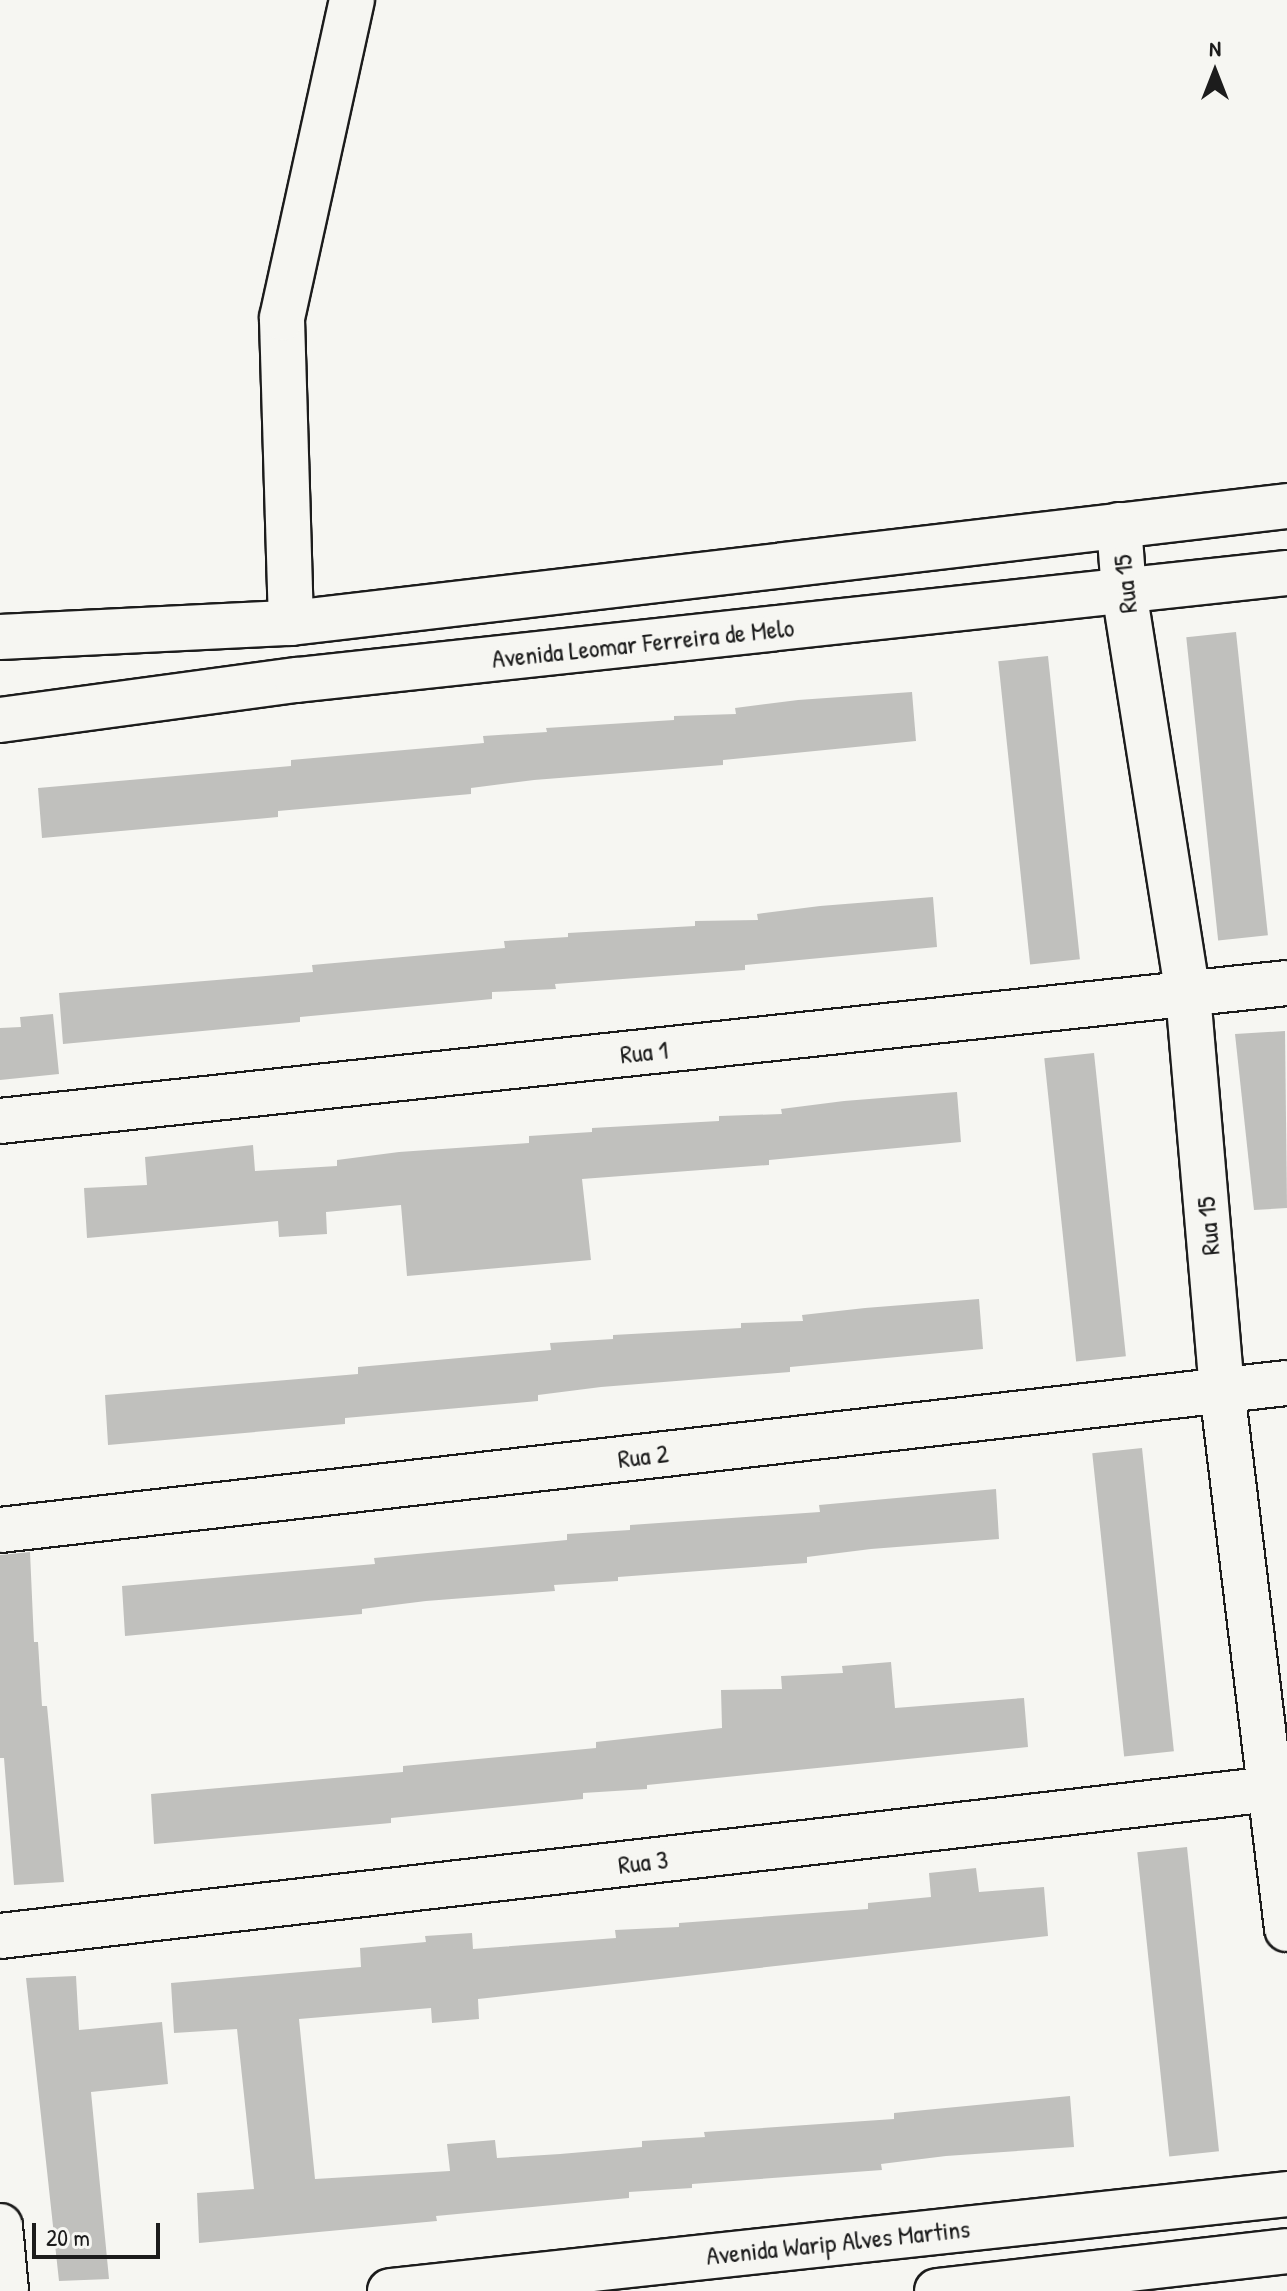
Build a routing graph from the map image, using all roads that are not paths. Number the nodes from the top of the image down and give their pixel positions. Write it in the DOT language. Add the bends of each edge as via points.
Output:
graph roads {
  1 [pos="352,0"];
  2 [pos="1287,506"];
  3 [pos="1119,525"];
  4 [pos="1287,573"];
  5 [pos="1124,591"];
  6 [pos="291,623"];
  7 [pos="0,637"];
  8 [pos="0,720"];
  9 [pos="1287,983"];
  10 [pos="1188,994"];
  11 [pos="0,1121"];
  12 [pos="1287,1383"];
  13 [pos="1222,1390"];
  14 [pos="0,1530"];
  15 [pos="1279,1788"];
  16 [pos="1287,1929"];
  17 [pos="0,1936"];
  18 [pos="1287,2194"];
  19 [pos="0,2226"];
  20 [pos="1287,2251"];
  21 [pos="6,2291"];
  22 [pos="390,2291"];
  23 [pos="937,2291"];
  1 -- 6 [label="street" via="282,318"];
  2 -- 3 [label="street"];
  3 -- 5 [label="street, Rua 15"];
  3 -- 6 [label="street"];
  4 -- 5 [label="street, Avenida Leomar Ferreira de Melo"];
  5 -- 8 [label="street, Avenida Leomar Ferreira de Melo" via="297,680"];
  5 -- 10 [label="street, Rua 15"];
  6 -- 7 [label="street"];
  9 -- 10 [label="street, Rua 1"];
  10 -- 11 [label="street, Rua 1"];
  10 -- 13 [label="street, Rua 15"];
  12 -- 13 [label="street, Rua 2"];
  13 -- 14 [label="street, Rua 2"];
  13 -- 15 [label="street, Rua 15"];
  15 -- 16 [label="street, Rua 15"];
  15 -- 17 [label="street, Rua 3"];
  18 -- 22 [label="street, Avenida Warip Alves Martins"];
  19 -- 21 [label="street"];
  20 -- 23 [label="street"];
}
